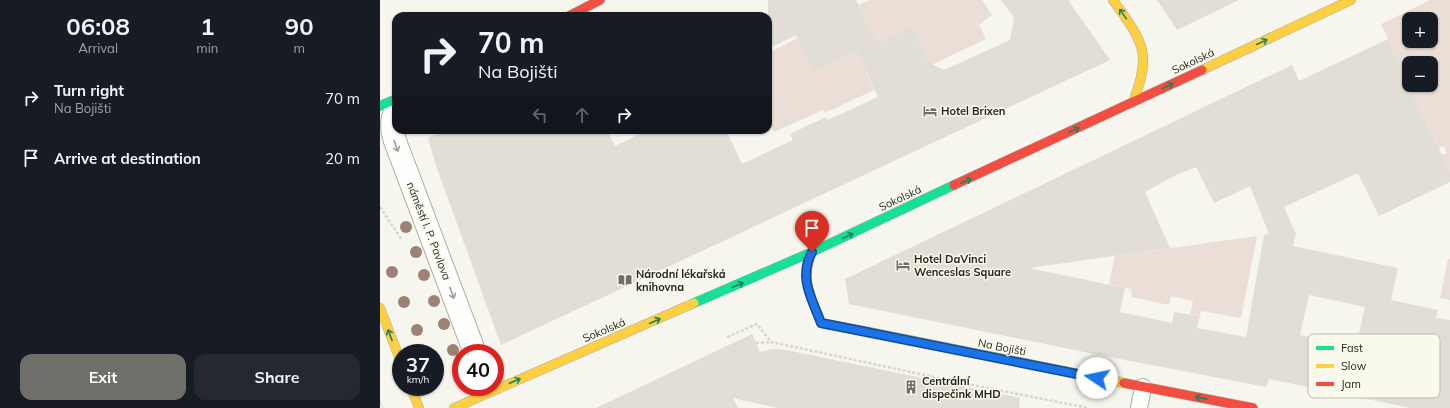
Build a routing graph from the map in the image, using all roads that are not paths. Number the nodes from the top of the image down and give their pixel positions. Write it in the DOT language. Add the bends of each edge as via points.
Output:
graph roads {
  1 [pos="600,0"];
  2 [pos="1113,0"];
  3 [pos="1351,0"];
  4 [pos="577,12"];
  5 [pos="392,102"];
  6 [pos="1133,102"];
  7 [pos="380,106"];
  8 [pos="392,119"];
  9 [pos="392,130"];
  10 [pos="393,134"];
  11 [pos="812,252"];
  12 [pos="380,308"];
  13 [pos="394,344"];
  14 [pos="472,344"];
  15 [pos="504,384"];
  16 [pos="1143,387"];
  17 [pos="414,396"];
  18 [pos="479,396"];
  19 [pos="419,408"];
  20 [pos="454,408"];
  21 [pos="1140,408"];
  22 [pos="1253,408"];
  1 -- 4 [label="main road"];
  6 -- 2 [label="main road, one-way" via="1141,83 1144,55 1138,38"];
  6 -- 3 [label="main road, Sokolská, one-way"];
  5 -- 7 [label="main road"];
  11 -- 6 [label="main road, Sokolská, one-way"];
  8 -- 9 [label="street, náměstí I. P. Pavlova, one-way"];
  10 -- 14 [label="street, náměstí I. P. Pavlova, one-way"];
  15 -- 11 [label="main road, Sokolská, one-way"];
  11 -- 16 [label="main road, Na Bojišti" via="805,271 806,281 821,323"];
  13 -- 12 [label="main road, one-way"];
  16 -- 21 [label="lane"];
  22 -- 16 [label="main road, Na Bojišti, one-way"];
  17 -- 19 [label="main road"];
  18 -- 20 [label="main road, Sokolská"];
}
